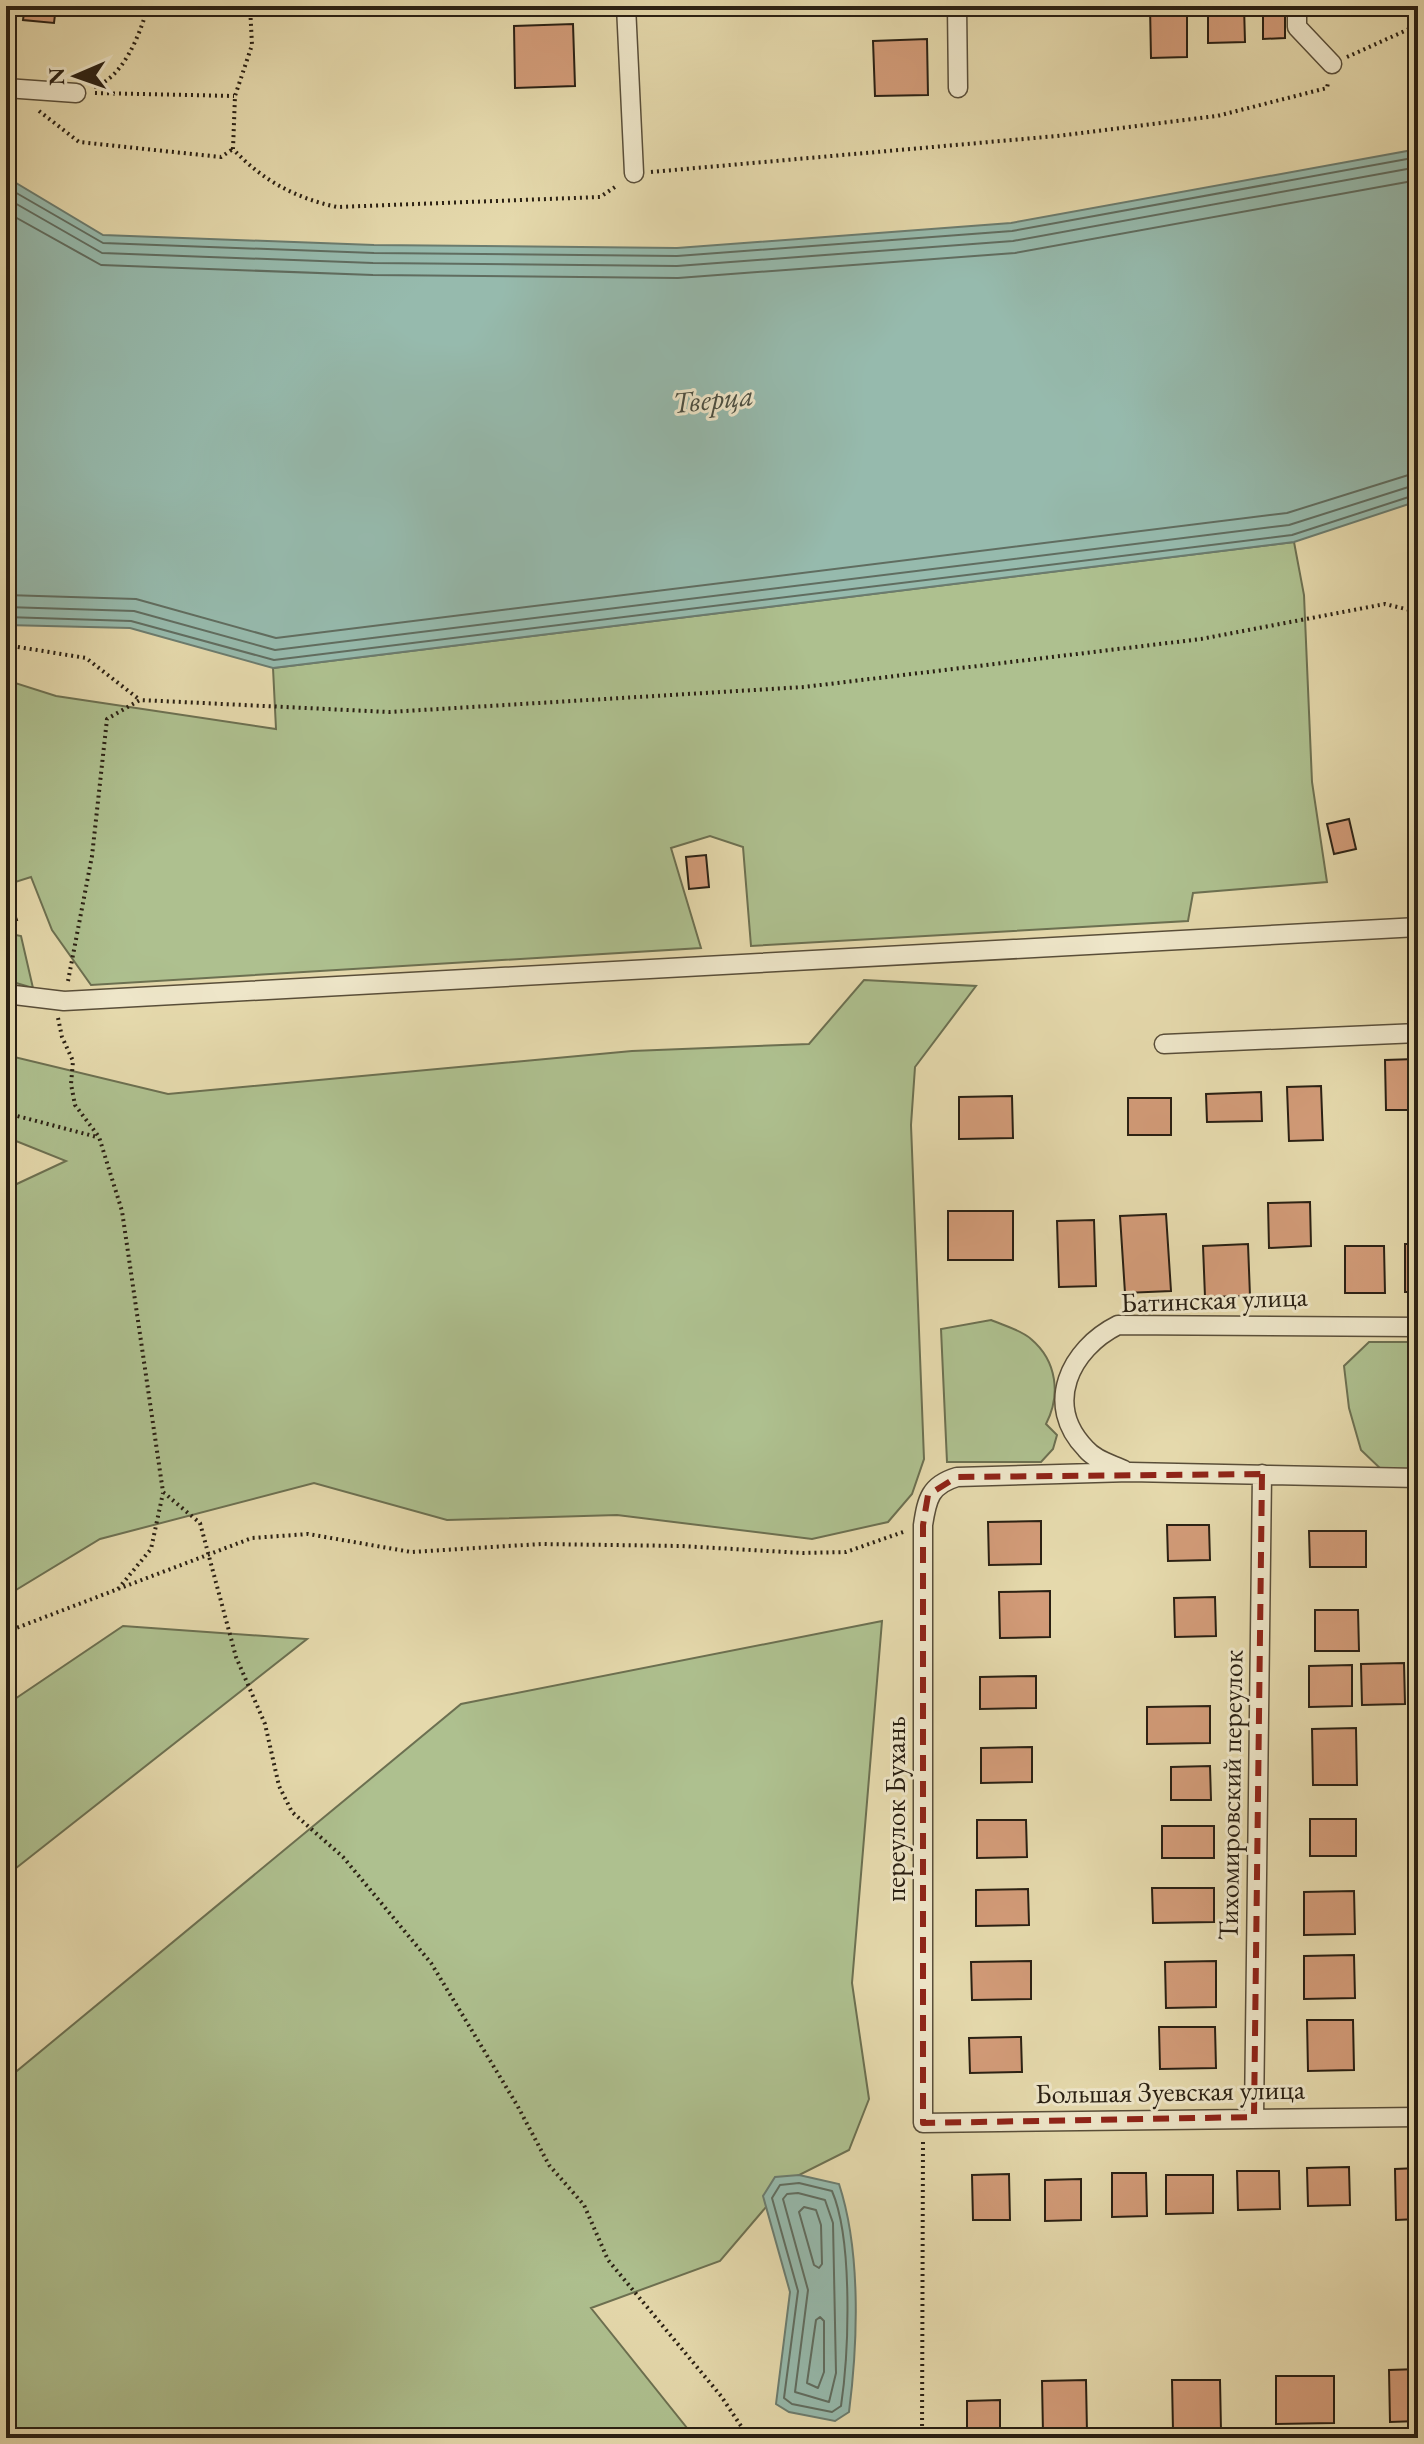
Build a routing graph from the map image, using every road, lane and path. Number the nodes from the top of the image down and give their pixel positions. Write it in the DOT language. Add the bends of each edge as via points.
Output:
graph roads {
  1 [pos="148,6"];
  2 [pos="250,6"];
  3 [pos="626,6"];
  4 [pos="957,6"];
  5 [pos="1297,6"];
  6 [pos="1418,25"];
  7 [pos="1332,64"];
  8 [pos="7,88"];
  9 [pos="958,88"];
  10 [pos="76,93"];
  11 [pos="235,96"];
  12 [pos="233,149"];
  13 [pos="634,173"];
  14 [pos="1418,612"];
  15 [pos="6,645"];
  16 [pos="140,700"];
  17 [pos="1418,927"];
  18 [pos="6,994"];
  19 [pos="59,1001"];
  20 [pos="1418,1033"];
  21 [pos="1164,1044"];
  22 [pos="6,1113"];
  23 [pos="99,1137"];
  24 [pos="1418,1327"];
  25 [pos="1130,1472"];
  26 [pos="1262,1474"];
  27 [pos="1418,1478"];
  28 [pos="163,1492"];
  29 [pos="928,1495"];
  30 [pos="923,1525"];
  31 [pos="206,1554"];
  32 [pos="118,1589"];
  33 [pos="6,1632"];
  34 [pos="1254,2117"];
  35 [pos="1418,2117"];
  36 [pos="923,2123"];
  37 [pos="749,2438"];
  38 [pos="922,2438"];
  1 -- 10 [label="path" via="120,66 103,84"];
  2 -- 11 [label="path" via="252,45"];
  3 -- 13 [label="street"];
  4 -- 9 [label="street"];
  5 -- 7 [label="street" via="1297,27"];
  6 -- 7 [label="path"];
  7 -- 13 [label="path" via="1327,88 1217,116 958,147"];
  8 -- 10 [label="street"];
  8 -- 12 [label="path" via="79,142 221,157"];
  10 -- 11 [label="path"];
  11 -- 12 [label="path"];
  12 -- 13 [label="path" via="253,171 303,200 337,207 600,197"];
  14 -- 16 [label="path" via="1385,604 1201,639 804,687 389,712"];
  15 -- 16 [label="path" via="86,658"];
  16 -- 19 [label="path" via="107,719 92,856"];
  17 -- 19 [label="street"];
  18 -- 19 [label="street"];
  19 -- 23 [label="path" via="62,1037 73,1061 75,1105"];
  20 -- 21 [label="street"];
  22 -- 23 [label="path"];
  23 -- 28 [label="path" via="122,1211"];
  24 -- 25 [label="street, Батинская улица" via="1118,1325 1098,1335 1070,1370 1066,1414 1087,1451"];
  25 -- 26 [label="street, Батинская улица"];
  25 -- 29 [label="street, Батинская улица" via="957,1477"];
  26 -- 27 [label="street, Батинская улица"];
  26 -- 34 [label="street, Тихомировский переулок"];
  28 -- 31 [label="path" via="200,1523"];
  28 -- 32 [label="path" via="151,1549"];
  29 -- 30 [label="street, переулок Бухань"];
  30 -- 31 [label="path" via="846,1552 541,1544 411,1552 308,1534 252,1538"];
  30 -- 36 [label="street, переулок Бухань"];
  31 -- 32 [label="path"];
  31 -- 37 [label="path" via="236,1657 265,1724 279,1786 292,1812 343,1857 431,1963 549,2165 584,2205 608,2260 721,2396"];
  32 -- 33 [label="path"];
  34 -- 35 [label="street, Большая Зуевская улица"];
  34 -- 36 [label="street, Большая Зуевская улица"];
  36 -- 38 [label="path"];
}
